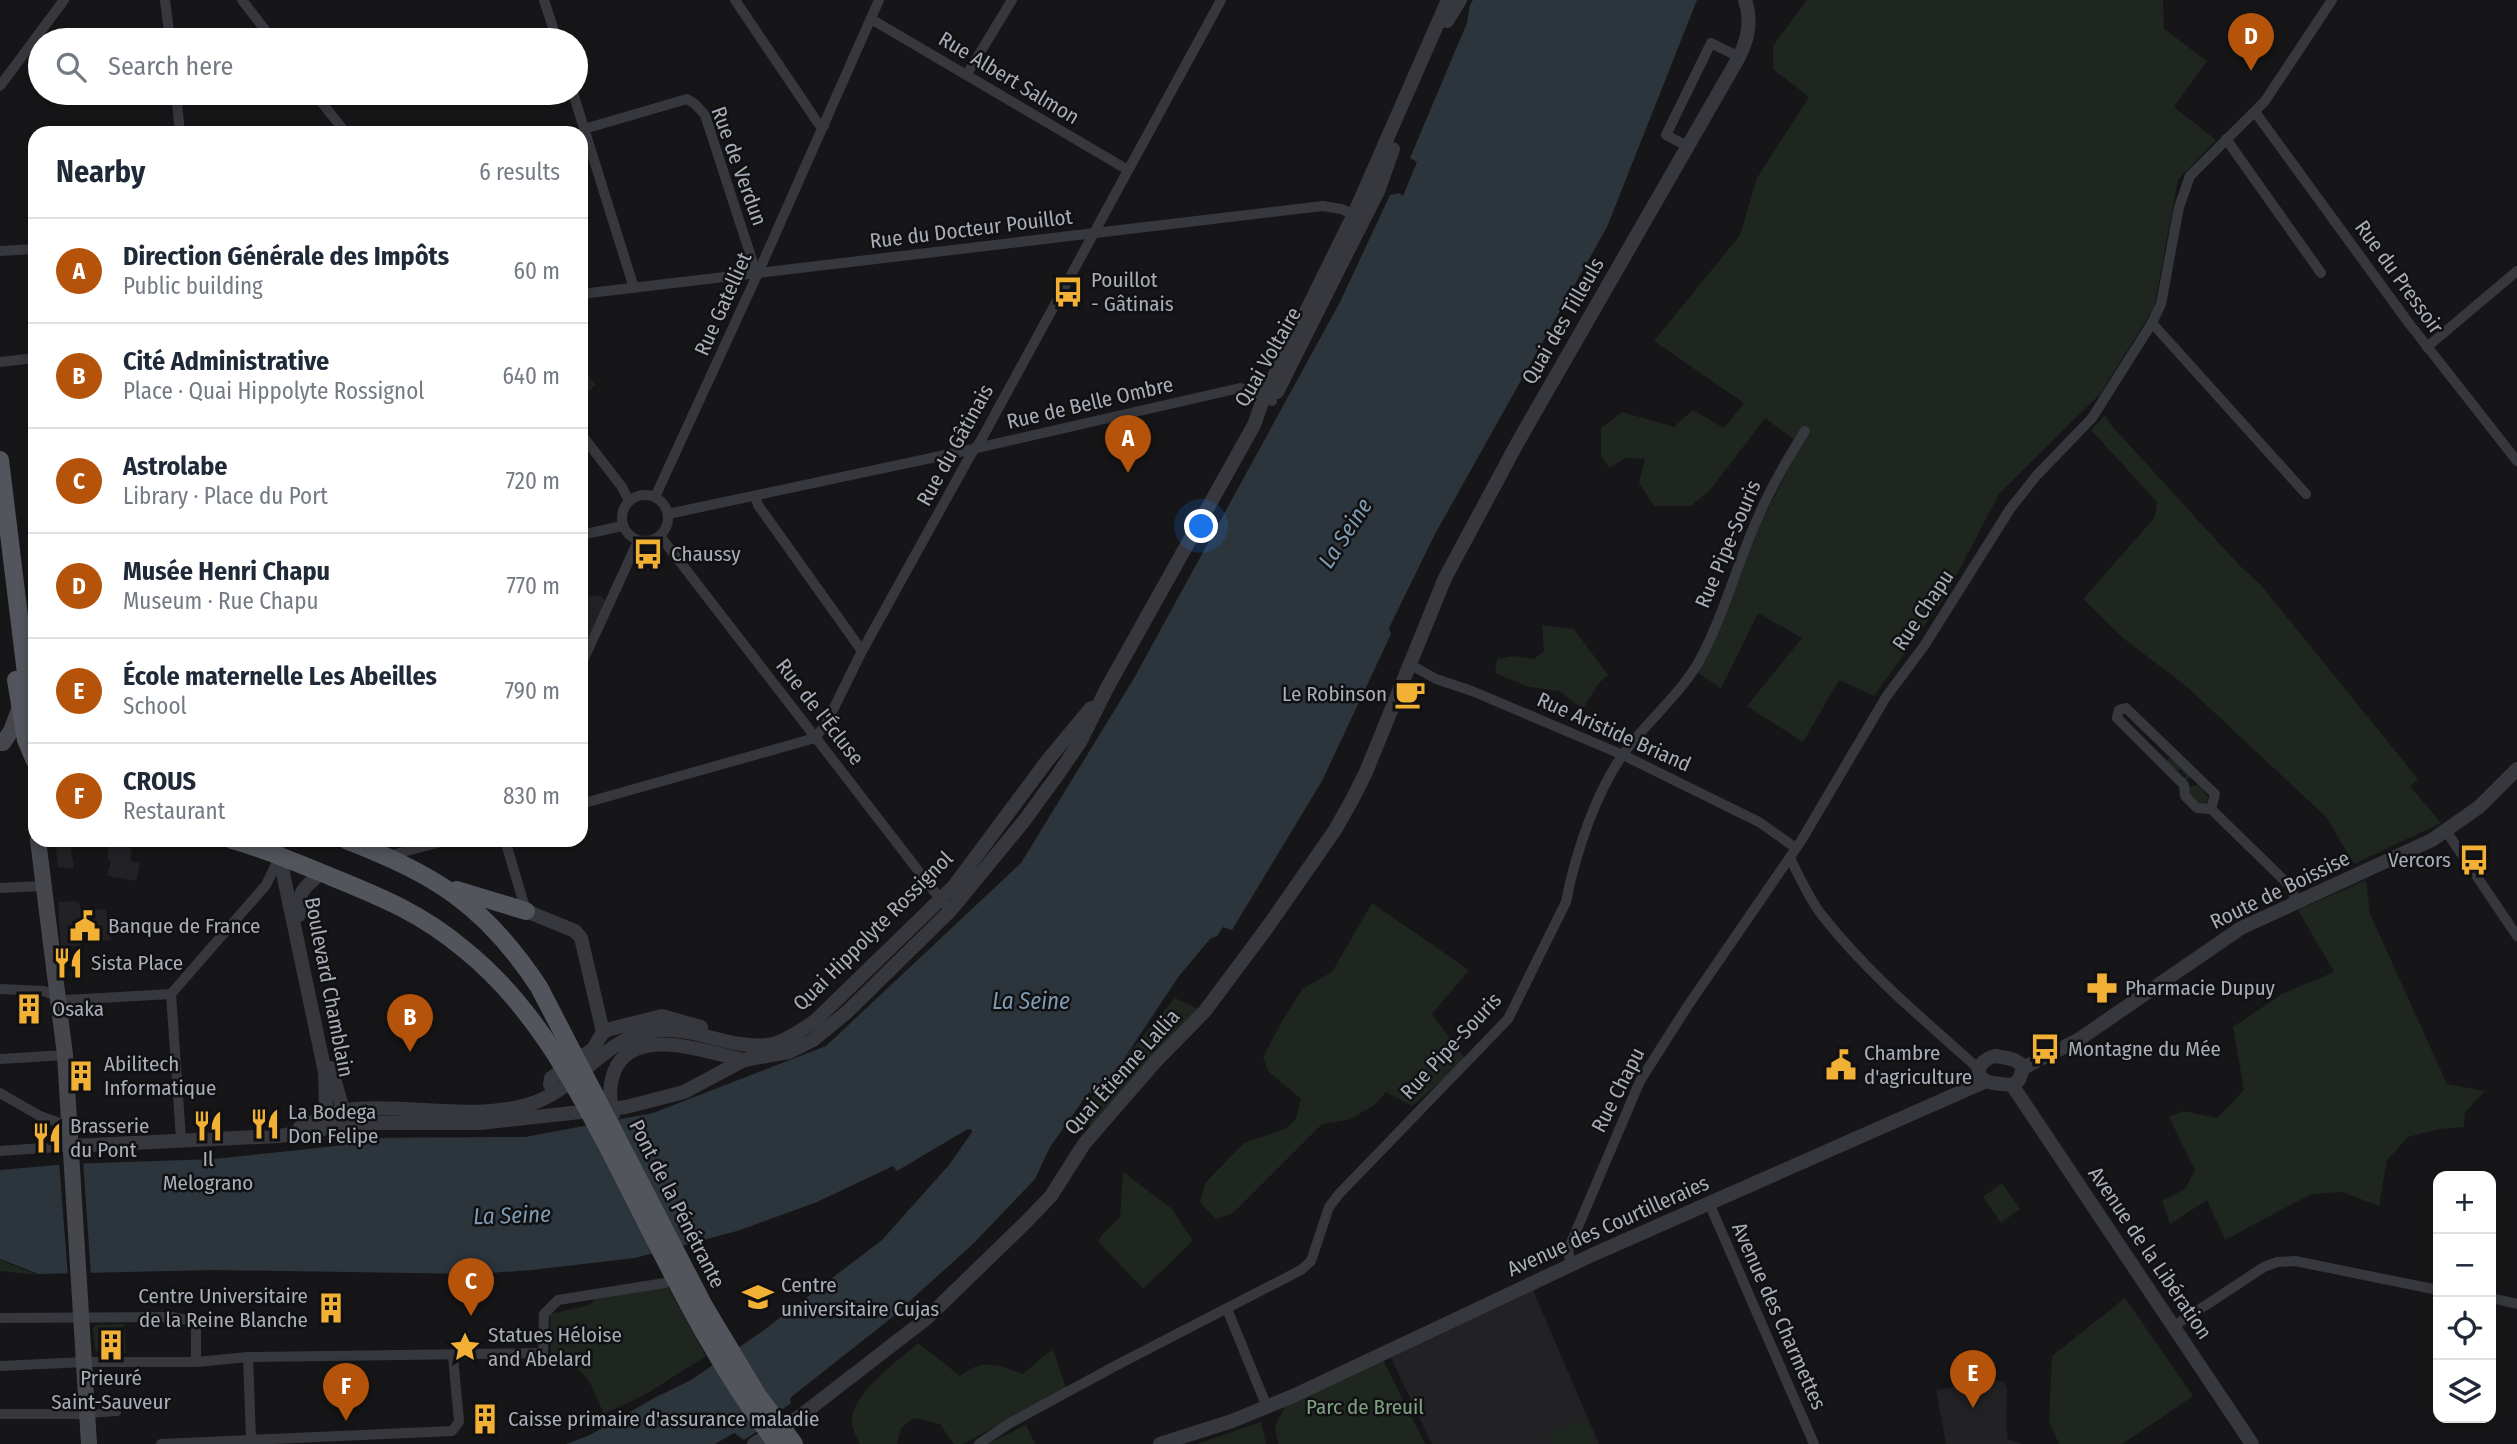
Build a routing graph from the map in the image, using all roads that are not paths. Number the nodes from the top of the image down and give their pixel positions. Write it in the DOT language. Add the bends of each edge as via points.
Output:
graph roads {
  1 [pos="64,0"];
  2 [pos="166,0"];
  3 [pos="242,0"];
  4 [pos="544,0"];
  5 [pos="735,0"];
  6 [pos="879,0"];
  7 [pos="1012,0"];
  8 [pos="1221,0"];
  9 [pos="1448,0"];
  10 [pos="1460,0"];
  11 [pos="1745,0"];
  12 [pos="2332,0"];
  13 [pos="871,19"];
  14 [pos="43,28"];
  15 [pos="169,28"];
  16 [pos="264,28"];
  17 [pos="553,28"];
  18 [pos="28,48"];
  19 [pos="1739,57"];
  20 [pos="967,74"];
  21 [pos="0,86"];
  22 [pos="177,105"];
  23 [pos="324,105"];
  24 [pos="577,105"];
  25 [pos="2255,112"];
  26 [pos="179,126"];
  27 [pos="340,126"];
  28 [pos="583,126"];
  29 [pos="824,126"];
  30 [pos="588,128"];
  31 [pos="2226,139"];
  32 [pos="588,142"];
  33 [pos="1687,146"];
  34 [pos="1128,170"];
  35 [pos="1359,216"];
  36 [pos="1092,234"];
  37 [pos="28,249"];
  38 [pos="0,251"];
  39 [pos="2517,271"];
  40 [pos="758,273"];
  41 [pos="2321,273"];
  42 [pos="634,288"];
  43 [pos="588,293"];
  44 [pos="2152,323"];
  45 [pos="2427,347"];
  46 [pos="28,359"];
  47 [pos="0,362"];
  48 [pos="1268,399"];
  49 [pos="1254,425"];
  50 [pos="1805,430"];
  51 [pos="588,443"];
  52 [pos="976,448"];
  53 [pos="0,460"];
  54 [pos="2517,461"];
  55 [pos="2306,494"];
  56 [pos="755,496"];
  57 [pos="655,497"];
  58 [pos="629,501"];
  59 [pos="668,513"];
  60 [pos="622,526"];
  61 [pos="588,533"];
  62 [pos="660,536"];
  63 [pos="638,541"];
  64 [pos="0,555"];
  65 [pos="588,650"];
  66 [pos="862,651"];
  67 [pos="1411,665"];
  68 [pos="27,709"];
  69 [pos="815,738"];
  70 [pos="28,740"];
  71 [pos="2,743"];
  72 [pos="1623,755"];
  73 [pos="2517,769"];
  74 [pos="588,802"];
  75 [pos="2211,808"];
  76 [pos="2446,831"];
  77 [pos="39,847"];
  78 [pos="364,847"];
  79 [pos="422,847"];
  80 [pos="507,847"];
  81 [pos="278,848"];
  82 [pos="1793,853"];
  83 [pos="388,856"];
  84 [pos="321,873"];
  85 [pos="44,886"];
  86 [pos="444,886"];
  87 [pos="0,888"];
  88 [pos="2297,902"];
  89 [pos="945,905"];
  90 [pos="526,911"];
  91 [pos="2517,936"];
  92 [pos="0,989"];
  93 [pos="171,994"];
  94 [pos="57,996"];
  95 [pos="603,1032"];
  96 [pos="797,1033"];
  97 [pos="566,1054"];
  98 [pos="65,1055"];
  99 [pos="0,1059"];
  100 [pos="744,1060"];
  101 [pos="2023,1068"];
  102 [pos="1982,1075"];
  103 [pos="2012,1085"];
  104 [pos="554,1092"];
  105 [pos="0,1093"];
  106 [pos="565,1114"];
  107 [pos="335,1119"];
  108 [pos="71,1127"];
  109 [pos="181,1139"];
  110 [pos="0,1151"];
  111 [pos="72,1152"];
  112 [pos="632,1165"];
  113 [pos="1709,1203"];
  114 [pos="1571,1265"];
  115 [pos="666,1283"];
  116 [pos="2433,1289"];
  117 [pos="2496,1299"];
  118 [pos="2517,1304"];
  119 [pos="1227,1309"];
  120 [pos="0,1318"];
  121 [pos="82,1318"];
  122 [pos="2174,1326"];
  123 [pos="453,1356"];
  124 [pos="248,1357"];
  125 [pos="85,1362"];
  126 [pos="196,1362"];
  127 [pos="0,1366"];
  128 [pos="1267,1406"];
  129 [pos="117,1412"];
  130 [pos="0,1414"];
  131 [pos="88,1414"];
  132 [pos="251,1440"];
  133 [pos="774,1440"];
  134 [pos="89,1444"];
  135 [pos="161,1444"];
  136 [pos="754,1444"];
  137 [pos="794,1444"];
  138 [pos="979,1444"];
  139 [pos="1160,1444"];
  140 [pos="1814,1444"];
  141 [pos="2252,1444"];
  1 -- 14 [label="street"];
  2 -- 15 [label="street"];
  3 -- 16 [label="street"];
  4 -- 17 [label="street"];
  5 -- 29 [label="street"];
  6 -- 13 [label="street, Rue Gatelliet"];
  7 -- 20 [label="street"];
  8 -- 34 [label="street, Rue du Gâtinais"];
  9 -- 35 [label="street, Quai Voltaire"];
  10 -- 35 [label="street, Quai Voltaire" via="1424,69 1379,189"];
  11 -- 19 [label="street, Quai des Tilleuls" via="1749,25"];
  12 -- 25 [label="street, Rue Chapu"];
  13 -- 20 [label="street, Rue Albert Salmon"];
  13 -- 29 [label="street, Rue Gatelliet"];
  18 -- 21 [label="street"];
  19 -- 33 [label="street, Quai des Tilleuls"];
  19 -- 33 [label="street" via="1712,43 1666,135"];
  20 -- 34 [label="street, Rue Albert Salmon"];
  22 -- 26 [label="street"];
  23 -- 27 [label="street"];
  24 -- 28 [label="street"];
  25 -- 31 [label="street, Rue Chapu"];
  25 -- 45 [label="street, Rue du Pressoir"];
  29 -- 40 [label="street, Rue Gatelliet"];
  30 -- 40 [label="street, Rue de Verdun" via="687,99 695,104 705,115"];
  31 -- 41 [label="street"];
  31 -- 44 [label="street, Rue Chapu" via="2185,187 2163,297"];
  32 -- 42 [label="street"];
  33 -- 67 [label="street, Quai des Tilleuls" via="1468,534"];
  34 -- 36 [label="street, Rue du Gâtinais"];
  35 -- 36 [label="street, Rue du Docteur Pouillot" via="1323,206"];
  35 -- 48 [label="street, Quai Voltaire" via="1327,295"];
  36 -- 40 [label="street, Rue du Docteur Pouillot"];
  36 -- 52 [label="street, Rue du Gâtinais"];
  37 -- 38 [label="street"];
  39 -- 45 [label="street"];
  40 -- 42 [label="street, Rue du Docteur Pouillot"];
  40 -- 57 [label="street, Rue Gatelliet"];
  42 -- 43 [label="street, Rue du Docteur Pouillot"];
  44 -- 55 [label="street"];
  44 -- 82 [label="street, Rue Chapu" via="2092,418 2010,509 1924,646 1886,697"];
  45 -- 54 [label="street, Rue du Pressoir"];
  46 -- 47 [label="street"];
  48 -- 49 [label="street, Quai Voltaire"];
  48 -- 52 [label="street, Rue de Belle Ombre" via="1240,388"];
  49 -- 89 [label="street, Quai Hippolyte Rossignol" via="1080,742 1016,831"];
  50 -- 72 [label="street, Rue Pipe-Souris" via="1758,516 1698,662"];
  51 -- 58 [label="street"];
  52 -- 56 [label="street, Rue de Belle Ombre"];
  52 -- 66 [label="street, Rue du Gâtinais"];
  53 -- 68 [label="main road"];
  56 -- 59 [label="street, Rue de Belle Ombre"];
  56 -- 66 [label="street"];
  57 -- 58 [label="street" via="642,495"];
  57 -- 59 [label="street"];
  58 -- 60 [label="street" via="622,512"];
  59 -- 62 [label="street"];
  60 -- 61 [label="street"];
  60 -- 63 [label="street"];
  62 -- 63 [label="street"];
  62 -- 69 [label="street, Rue de l'Écluse"];
  63 -- 65 [label="street"];
  64 -- 68 [label="main road"];
  66 -- 69 [label="street, Rue du Gâtinais"];
  67 -- 72 [label="street, Rue Aristide Briand"];
  67 -- 133 [label="street, Quai Étienne Lallia" via="1366,772 1335,830 1205,1011 1084,1144 1051,1196 1025,1223 927,1318"];
  68 -- 71 [label="main road"];
  69 -- 74 [label="street"];
  69 -- 89 [label="street, Rue de l'Écluse"];
  70 -- 71 [label="main road"];
  72 -- 82 [label="street, Rue Aristide Briand" via="1759,822"];
  72 -- 119 [label="street, Rue Pipe-Souris" via="1589,825 1566,902 1508,1019 1339,1194 1329,1208 1311,1261"];
  73 -- 76 [label="street, Route de Boissise" via="2479,807"];
  75 -- 75 [label="street" via="2215,794 2126,708 2119,709 2117,718 2184,785 2185,796 2197,808"];
  75 -- 88 [label="street" via="2289,885"];
  76 -- 88 [label="street, Route de Boissise"];
  76 -- 91 [label="street"];
  77 -- 85 [label="main road"];
  78 -- 83 [label="main road"];
  79 -- 83 [label="street"];
  80 -- 90 [label="street"];
  81 -- 84 [label="main road, Boulevard Chamblain"];
  81 -- 93 [label="street" via="266,885"];
  81 -- 107 [label="street, Boulevard Chamblain"];
  82 -- 102 [label="street, Rue Aristide Briand" via="1820,913 1891,992"];
  82 -- 114 [label="street, Rue Chapu" via="1640,1081 1568,1250"];
  83 -- 86 [label="main road"];
  84 -- 97 [label="main road, Boulevard Chamblain" via="397,903 452,940 502,984"];
  84 -- 107 [label="street, Boulevard Chamblain" via="299,897 300,924 341,1103"];
  85 -- 87 [label="street"];
  85 -- 94 [label="main road"];
  86 -- 90 [label="main road"];
  86 -- 97 [label="main road" via="512,949 539,987"];
  88 -- 101 [label="street, Route de Boissise" via="2241,928 2078,1040"];
  89 -- 96 [label="street, Quai Hippolyte Rossignol"];
  89 -- 100 [label="street, Quai Hippolyte Rossignol" via="824,1032 789,1052"];
  90 -- 95 [label="street" via="575,931 581,938"];
  92 -- 94 [label="street"];
  93 -- 94 [label="street" via="66,1000"];
  93 -- 109 [label="street"];
  94 -- 98 [label="main road"];
  95 -- 96 [label="street" via="662,1016 740,1037"];
  95 -- 104 [label="street" via="593,1049 551,1078"];
  96 -- 104 [label="street, Quai Hippolyte Rossignol" via="752,1046 681,1031 635,1035 613,1046"];
  97 -- 112 [label="main road, Pont de la Pénétrante"];
  97 -- 133 [label="main road, Pont de la Pénétrante" via="713,1347"];
  98 -- 99 [label="street"];
  98 -- 108 [label="main road"];
  100 -- 106 [label="street, Quai Hippolyte Rossignol" via="700,1085 656,1101"];
  100 -- 112 [label="street" via="675,1044 633,1051 617,1066 610,1100"];
  101 -- 102 [label="street, Avenue des Courtilleraies" via="2021,1063 1995,1056 1983,1062"];
  101 -- 103 [label="street"];
  102 -- 103 [label="street"];
  102 -- 113 [label="street, Avenue des Courtilleraies"];
  103 -- 122 [label="street, Avenue de la Libération"];
  104 -- 106 [label="street"];
  104 -- 107 [label="street, Quai Hippolyte Rossignol" via="531,1104 499,1110 357,1109"];
  105 -- 108 [label="street"];
  106 -- 107 [label="street, Quai Hippolyte Rossignol" via="480,1124"];
  107 -- 109 [label="street, Quai Hippolyte Rossignol" via="279,1136"];
  108 -- 111 [label="main road"];
  109 -- 111 [label="street, Quai Hippolyte Rossignol"];
  110 -- 111 [label="street"];
  111 -- 121 [label="main road"];
  112 -- 137 [label="main road, Pont de la Pénétrante" via="704,1306 758,1396"];
  113 -- 114 [label="street, Avenue des Courtilleraies"];
  113 -- 140 [label="street, Avenue des Charmettes"];
  114 -- 128 [label="street, Avenue des Courtilleraies"];
  115 -- 123 [label="street" via="558,1300 544,1314 543,1353"];
  116 -- 122 [label="street" via="2295,1261 2277,1262"];
  117 -- 118 [label="street"];
  119 -- 128 [label="street"];
  119 -- 138 [label="street, Rue Pipe-Souris" via="1010,1423"];
  120 -- 121 [label="street"];
  121 -- 125 [label="main road"];
  121 -- 126 [label="street" via="169,1316 196,1322"];
  122 -- 141 [label="street, Avenue de la Libération"];
  123 -- 124 [label="street"];
  123 -- 132 [label="street" via="459,1422 452,1431"];
  124 -- 126 [label="street"];
  124 -- 132 [label="street"];
  125 -- 126 [label="street"];
  125 -- 127 [label="street"];
  125 -- 131 [label="main road"];
  128 -- 139 [label="street, Avenue des Courtilleraies"];
  129 -- 131 [label="street"];
  130 -- 131 [label="street"];
  131 -- 134 [label="main road"];
  132 -- 135 [label="street"];
  133 -- 136 [label="street, Quai Étienne Lallia"];
}
